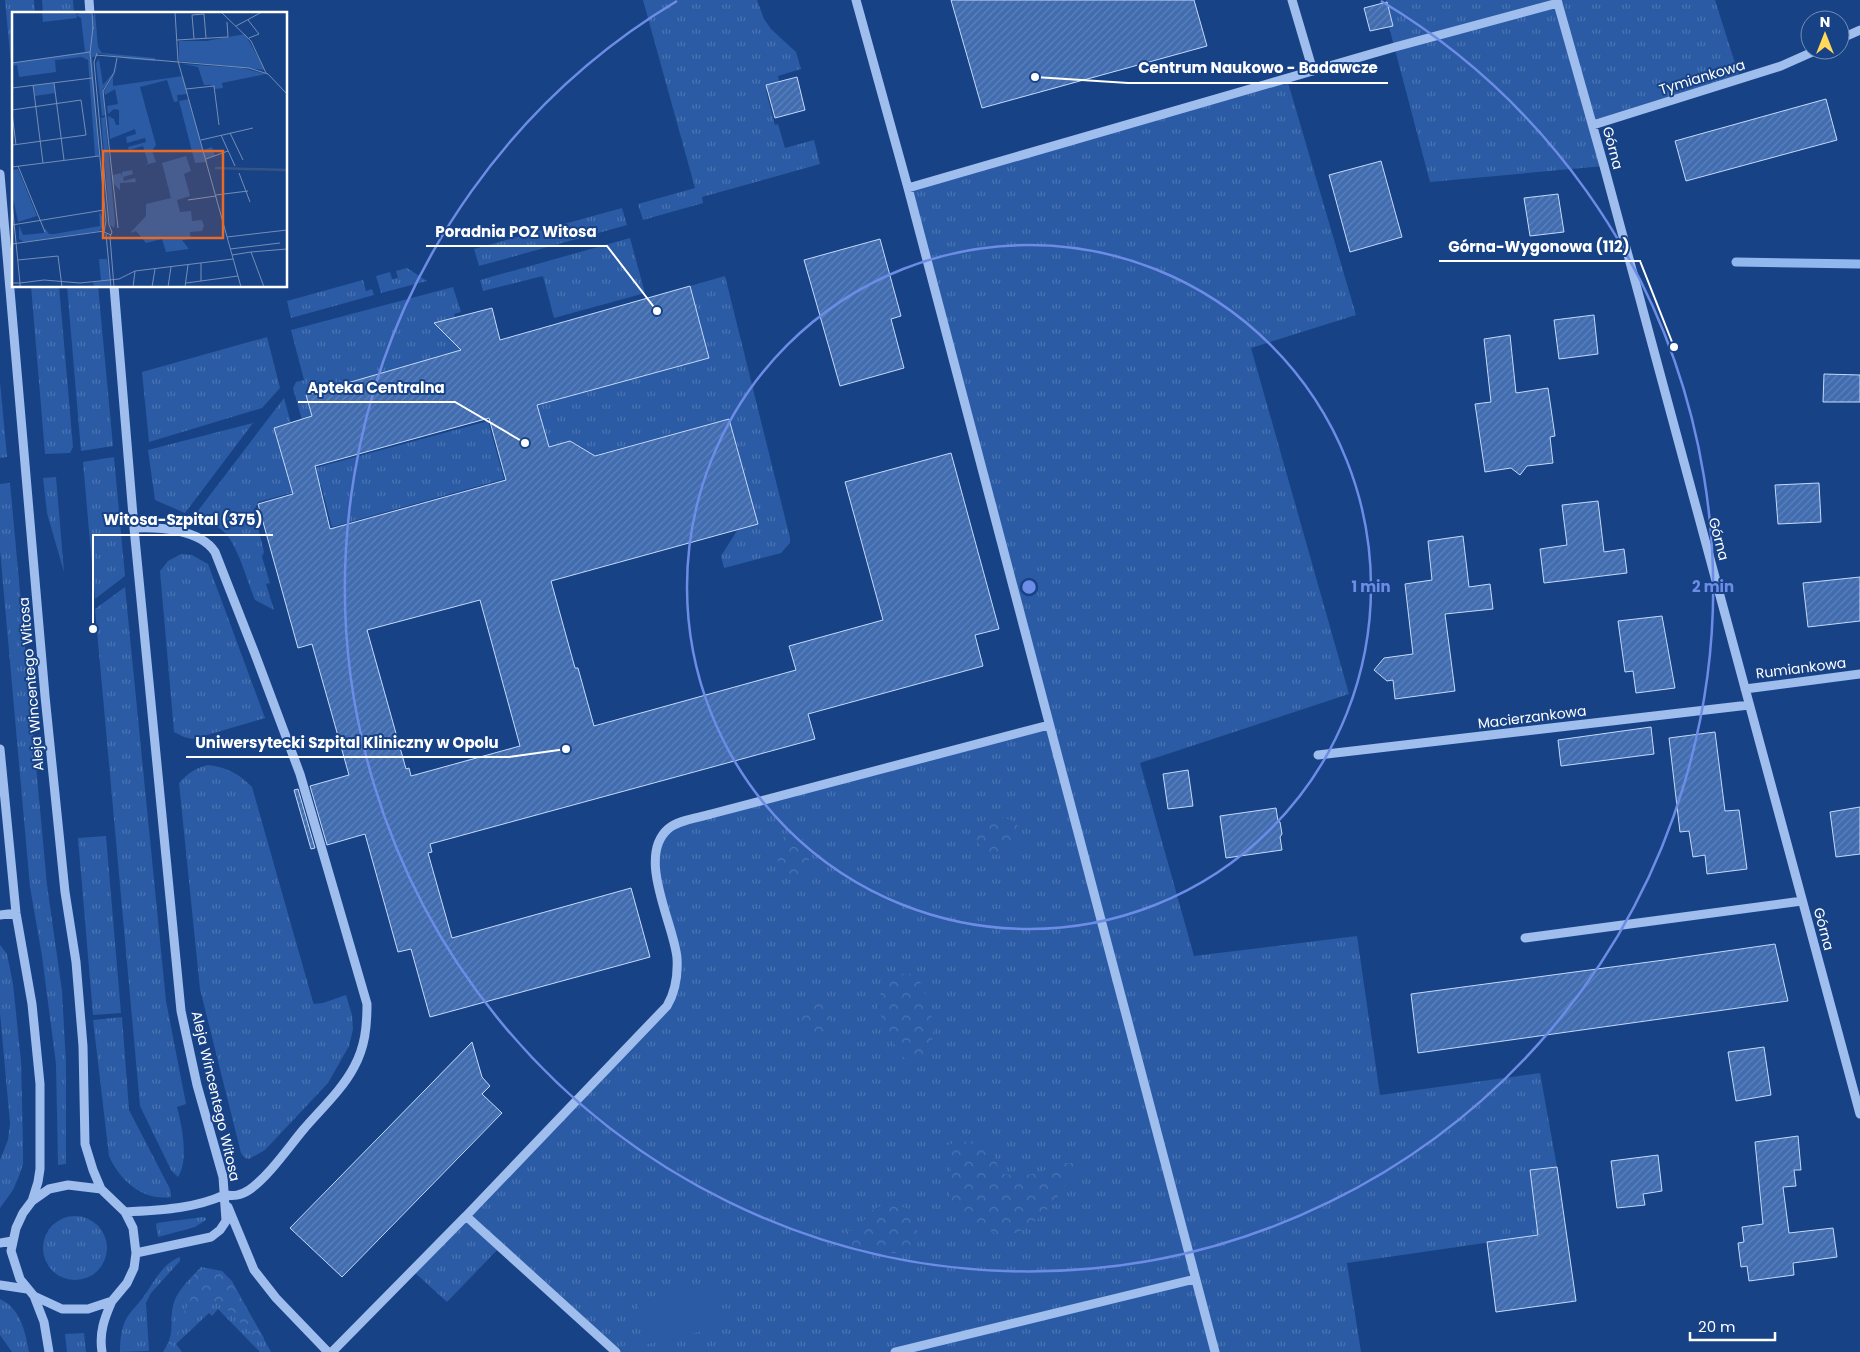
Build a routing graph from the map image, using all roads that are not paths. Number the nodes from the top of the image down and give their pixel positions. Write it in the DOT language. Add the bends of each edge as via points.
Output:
graph roads {
  1 [pos="856,0"];
  2 [pos="1292,0"];
  3 [pos="1557,2"];
  4 [pos="1800,58"];
  5 [pos="1313,71"];
  6 [pos="1593,125"];
  7 [pos="0,174"];
  8 [pos="908,188"];
  9 [pos="114,288"];
  10 [pos="134,528"];
  11 [pos="1860,674"];
  12 [pos="1745,689"];
  13 [pos="1749,705"];
  14 [pos="1049,725"];
  15 [pos="0,749"];
  16 [pos="1318,755"];
  17 [pos="1802,901"];
  18 [pos="16,913"];
  19 [pos="0,915"];
  20 [pos="1525,938"];
  21 [pos="1860,1114"];
  22 [pos="101,1188"];
  23 [pos="224,1195"];
  24 [pos="32,1201"];
  25 [pos="125,1212"];
  26 [pos="466,1216"];
  27 [pos="12,1241"];
  28 [pos="0,1243"];
  29 [pos="136,1253"];
  30 [pos="1195,1279"];
  31 [pos="0,1285"];
  32 [pos="31,1293"];
  33 [pos="112,1301"];
  34 [pos="49,1352"];
  35 [pos="102,1352"];
  36 [pos="328,1352"];
  37 [pos="332,1352"];
  38 [pos="616,1352"];
  39 [pos="895,1352"];
  40 [pos="1214,1352"];
  1 -- 8 [label="street"];
  2 -- 5 [label="street"];
  3 -- 5 [label="street"];
  3 -- 6 [label="street, Górna"];
  4 -- 6 [label="street, Tymiankowa"];
  5 -- 8 [label="street"];
  6 -- 12 [label="street, Górna"];
  7 -- 22 [label="street, Aleja Wincentego Witosa" via="46,706 65,892 76,962 83,1046 85,1144"];
  8 -- 14 [label="street"];
  9 -- 10 [label="street, Aleja Wincentego Witosa"];
  10 -- 23 [label="street, Aleja Wincentego Witosa" via="181,1011 196,1085 223,1177"];
  10 -- 23 [label="street" via="168,529 196,537 211,547 300,774 367,1004 364,1045 354,1068 340,1087 251,1188 237,1196"];
  11 -- 12 [label="street, Rumiankowa"];
  12 -- 13 [label="street, Górna"];
  13 -- 16 [label="street, Macierzankowa"];
  13 -- 17 [label="street, Górna"];
  14 -- 26 [label="street" via="693,819 667,829 661,838 655,864 677,956 674,994 667,1006"];
  14 -- 30 [label="street"];
  15 -- 18 [label="street"];
  17 -- 20 [label="street"];
  17 -- 21 [label="street, Górna"];
  18 -- 19 [label="street"];
  18 -- 24 [label="street" via="32,1004 40,1084 40,1169"];
  22 -- 24 [label="street" via="68,1185 49,1189"];
  22 -- 25 [label="street"];
  23 -- 25 [label="street, Aleja Wincentego Witosa" via="187,1206"];
  23 -- 29 [label="street, Aleja Wincentego Witosa" via="226,1221 216,1234"];
  23 -- 36 [label="street" via="254,1270"];
  24 -- 27 [label="street" via="23,1213"];
  25 -- 29 [label="street" via="133,1228"];
  26 -- 37 [label="street"];
  26 -- 38 [label="street"];
  27 -- 28 [label="street"];
  27 -- 32 [label="street" via="11,1251 20,1279"];
  29 -- 33 [label="street" via="127,1283"];
  30 -- 39 [label="street"];
  30 -- 40 [label="street"];
  31 -- 32 [label="street"];
  32 -- 33 [label="street" via="62,1309 88,1309"];
  32 -- 34 [label="street" via="44,1322"];
  33 -- 35 [label="street" via="102,1323"];
}
